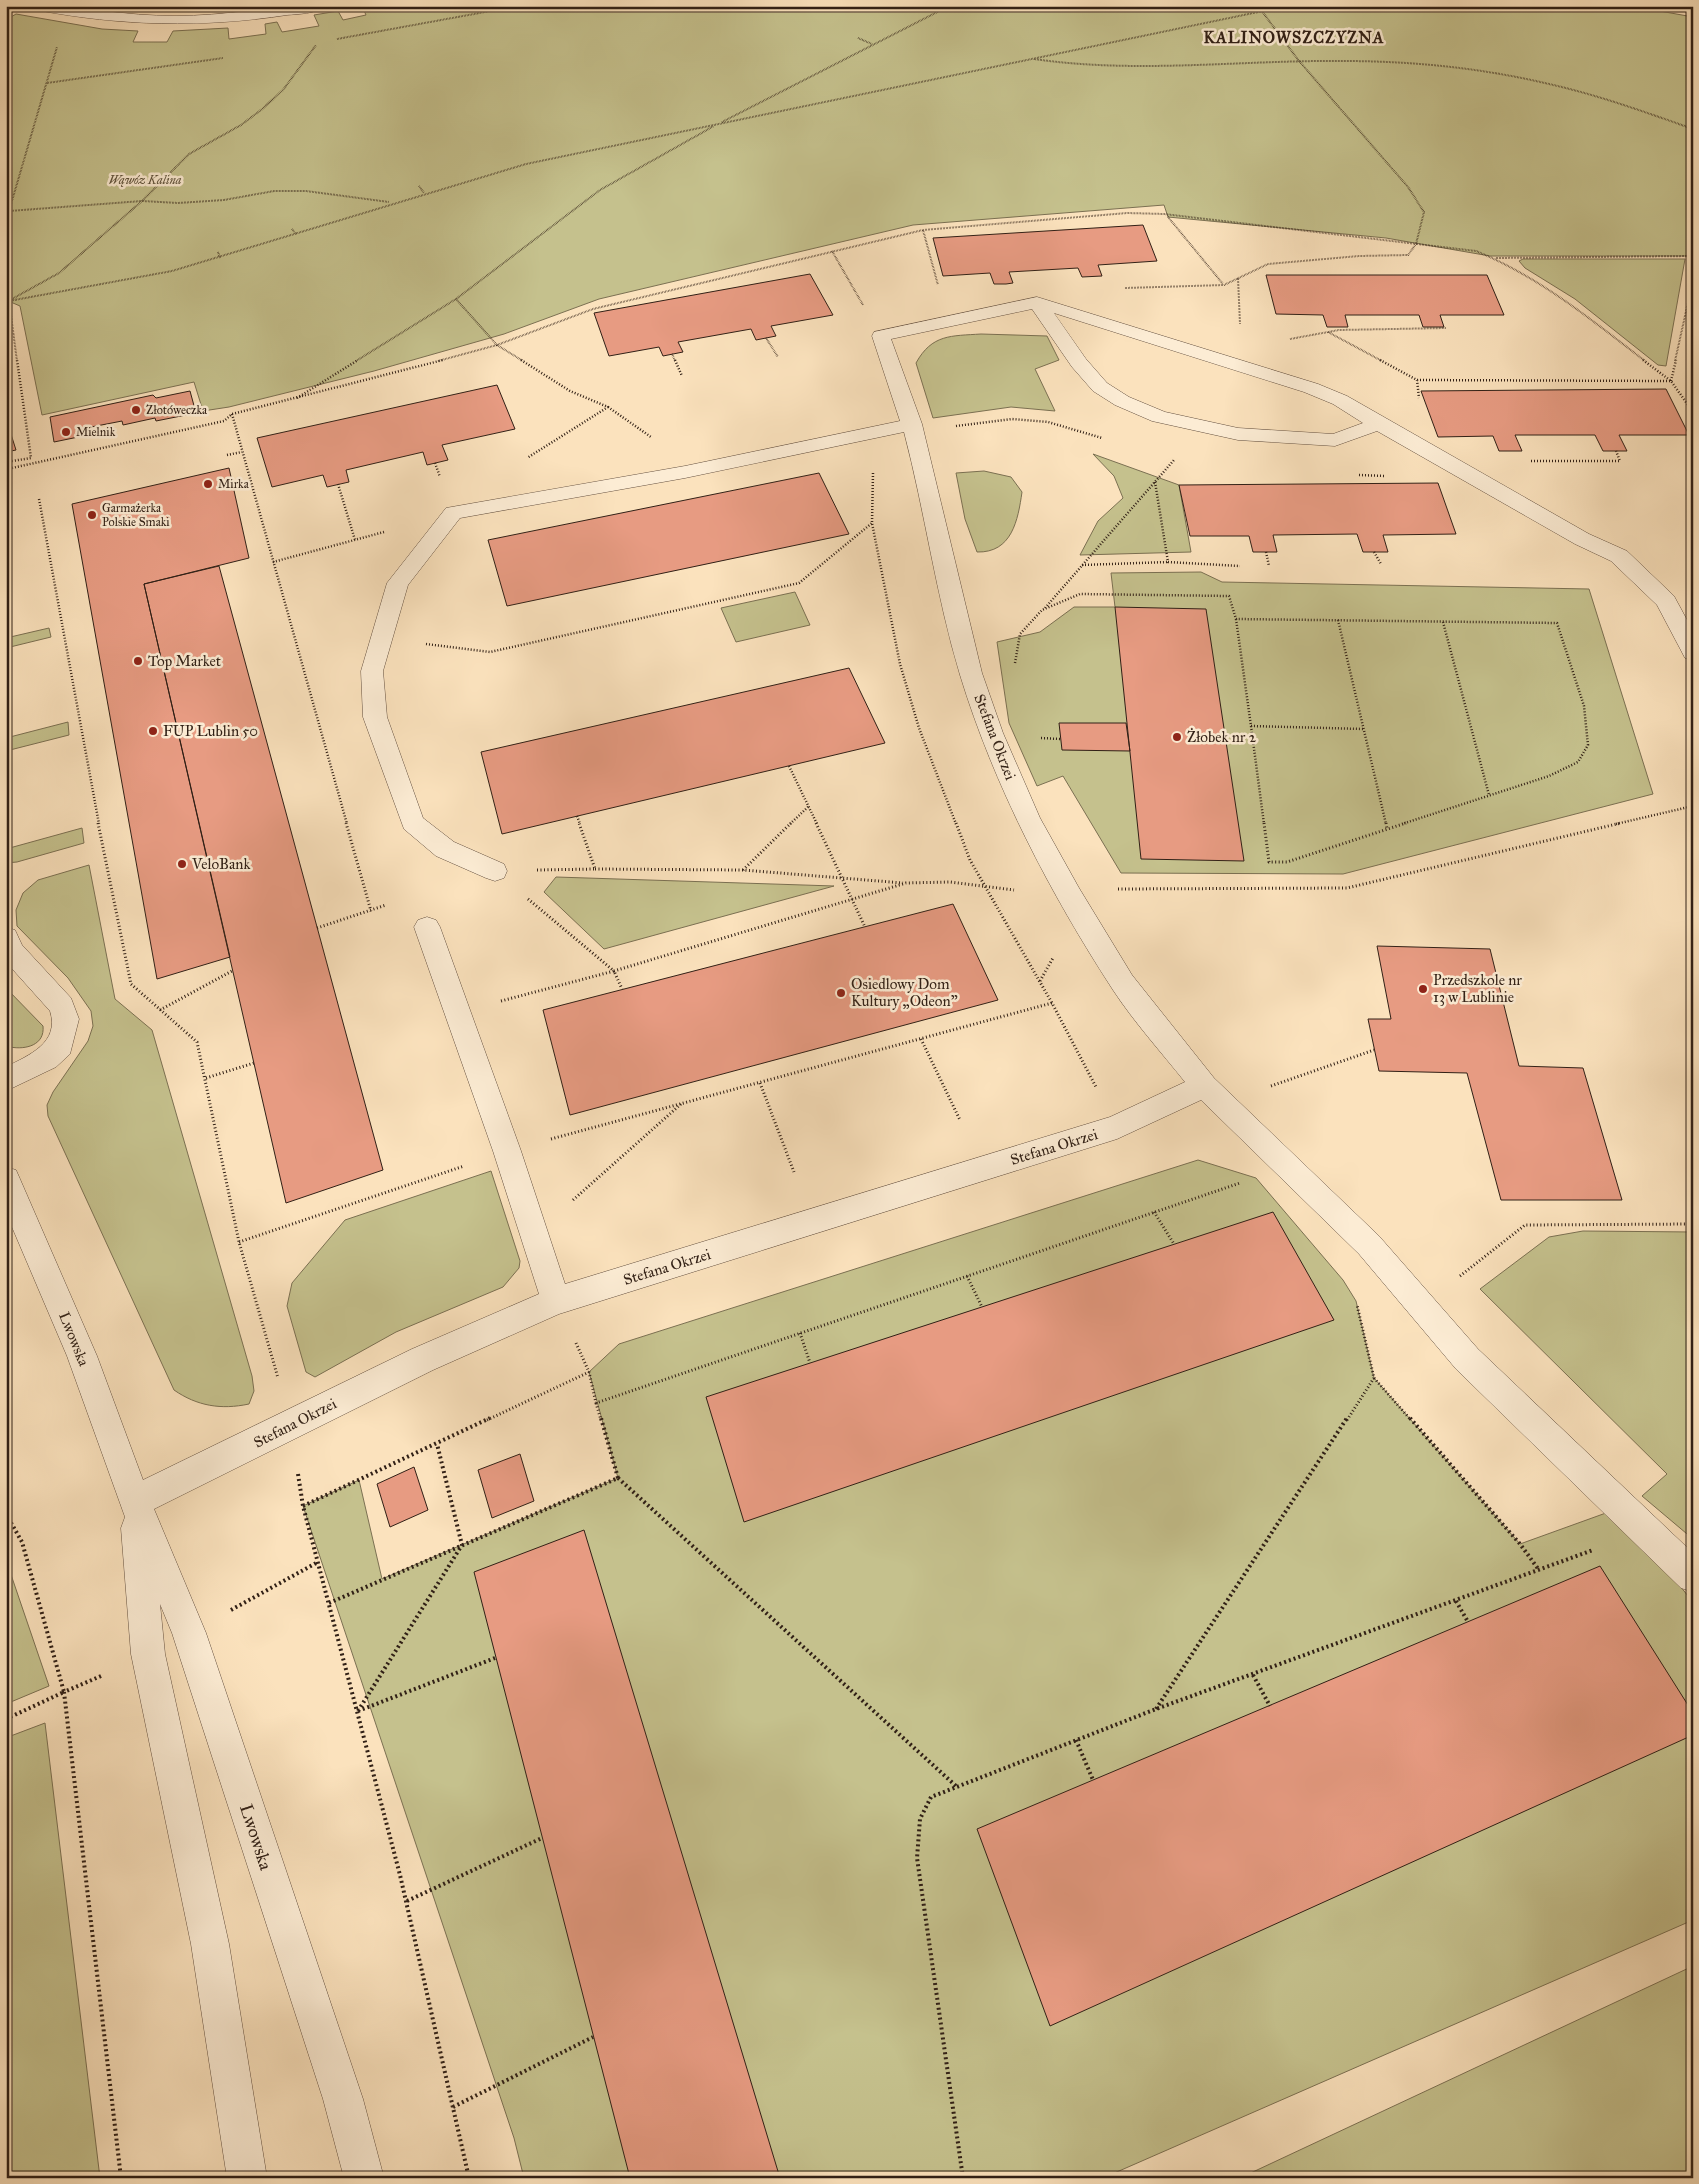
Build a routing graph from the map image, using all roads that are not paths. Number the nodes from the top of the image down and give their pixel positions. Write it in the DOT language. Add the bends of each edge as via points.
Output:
graph roads {
  1 [pos="37,6"];
  2 [pos="316,6"];
  3 [pos="1037,302"];
  4 [pos="1379,424"];
  5 [pos="913,429"];
  6 [pos="1693,653"];
  7 [pos="494,871"];
  8 [pos="427,927"];
  9 [pos="6,937"];
  10 [pos="6,1080"];
  11 [pos="1204,1086"];
  12 [pos="6,1179"];
  13 [pos="556,1301"];
  14 [pos="134,1501"];
  15 [pos="1693,1576"];
  16 [pos="247,2178"];
  17 [pos="364,2178"];
  1 -- 2 [label="street" via="107,19 164,21 216,20"];
  3 -- 4 [label="street" via="1311,388 1340,400"];
  3 -- 4 [label="street" via="1100,387 1122,401 1159,416 1238,434 1336,440"];
  3 -- 5 [label="street, Stefana Okrzei" via="880,336"];
  4 -- 6 [label="street" via="1582,539 1619,556 1666,600"];
  5 -- 7 [label="street" via="453,513 398,583 372,671 375,717 413,823 445,850"];
  5 -- 11 [label="street, Stefana Okrzei" via="971,673 991,733 1021,801 1070,895 1123,983"];
  8 -- 13 [label="street" via="508,1151"];
  9 -- 10 [label="street" via="12,951 62,1006 66,1019 60,1046 46,1058"];
  11 -- 13 [label="street, Stefana Okrzei" via="1117,1128"];
  11 -- 15 [label="street" via="1369,1245 1467,1359"];
  12 -- 14 [label="street, Lwowska" via="82,1356"];
  13 -- 14 [label="street, Stefana Okrzei" via="395,1371"];
  14 -- 16 [label="street, Lwowska" via="148,1654 210,1944"];
  14 -- 17 [label="street, Lwowska" via="189,1633 344,2099"];
}
